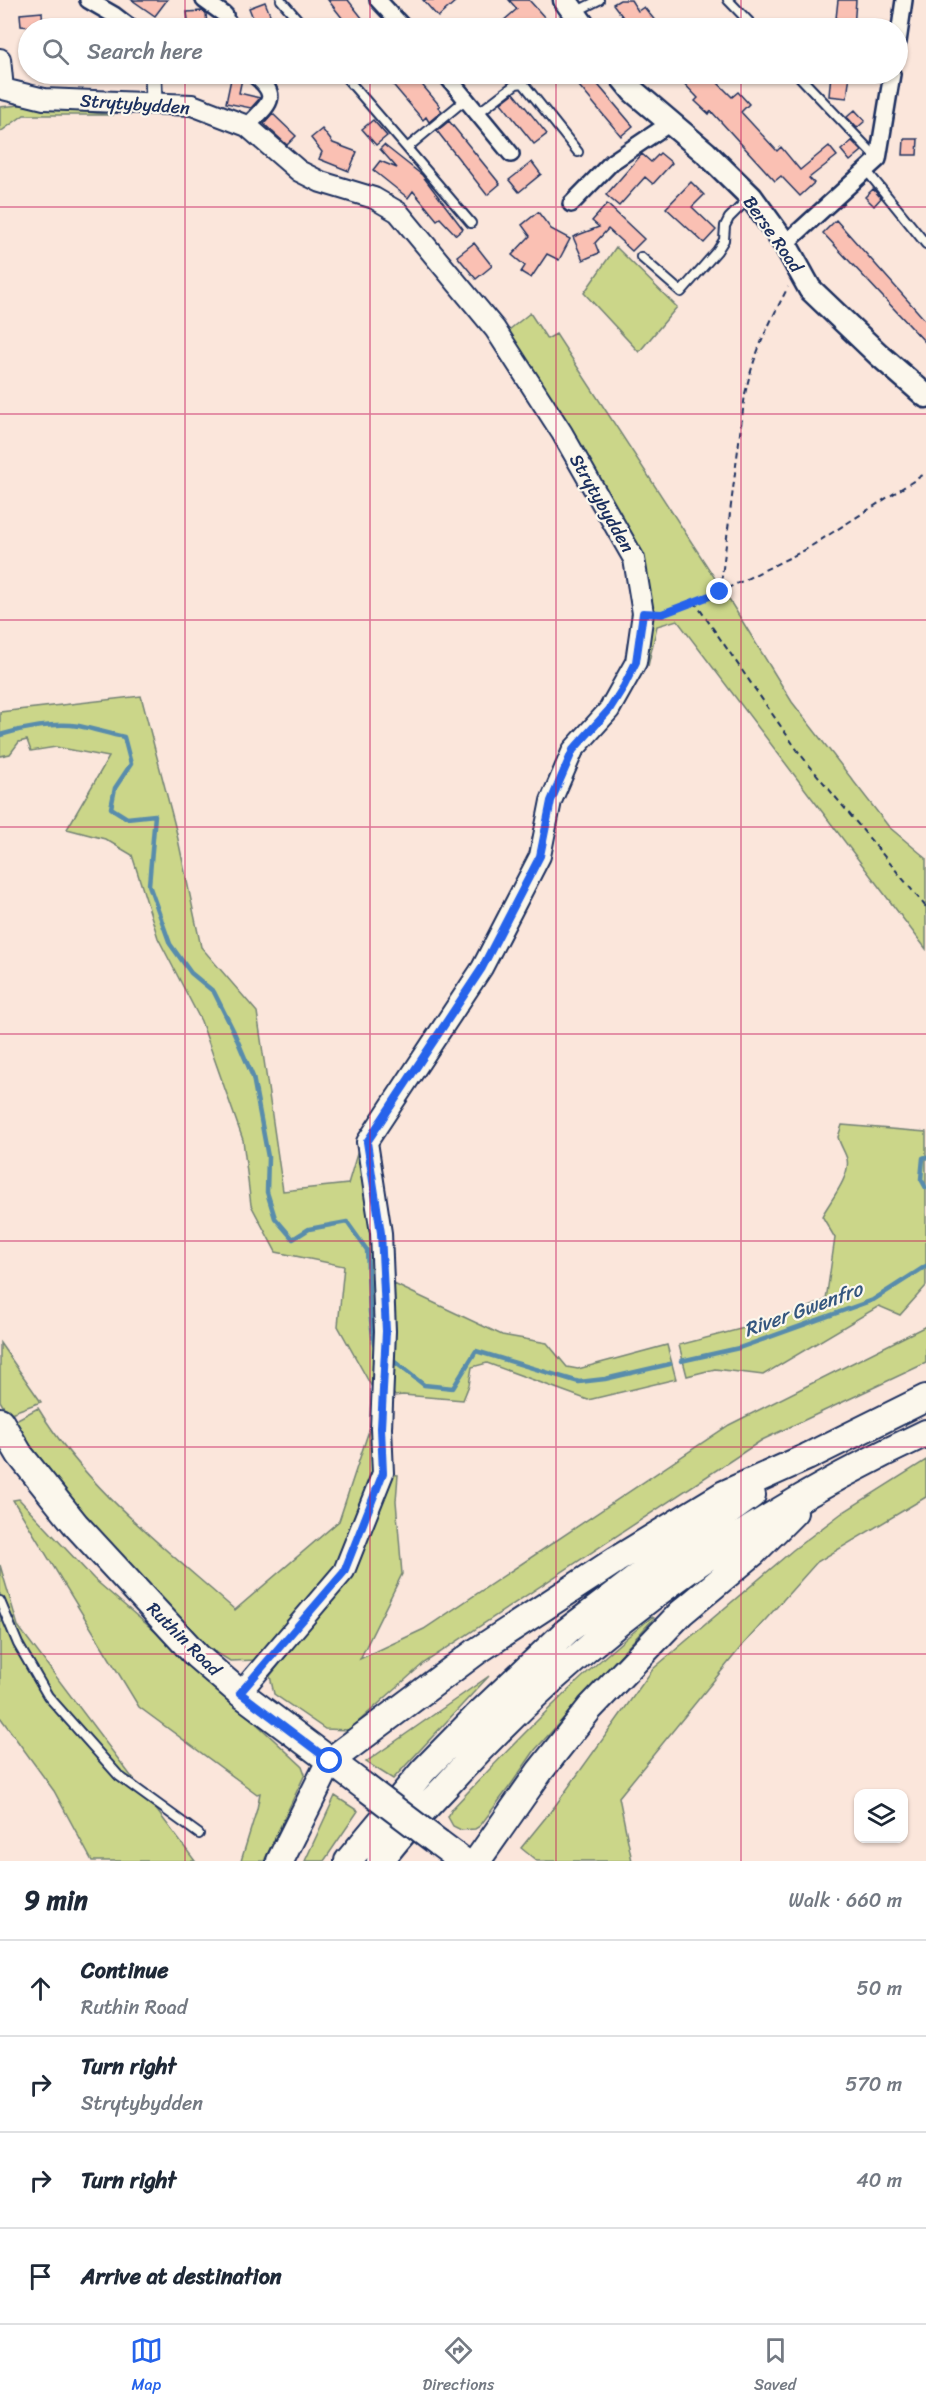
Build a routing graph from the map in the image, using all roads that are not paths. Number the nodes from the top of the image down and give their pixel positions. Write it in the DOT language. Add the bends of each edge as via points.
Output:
graph roads {
  1 [pos="88,0"];
  2 [pos="204,0"];
  3 [pos="281,0"];
  4 [pos="378,0"];
  5 [pos="599,0"];
  6 [pos="728,0"];
  7 [pos="904,0"];
  8 [pos="575,14"];
  9 [pos="225,15"];
  10 [pos="118,18"];
  11 [pos="228,18"];
  12 [pos="296,18"];
  13 [pos="395,18"];
  14 [pos="745,18"];
  15 [pos="901,18"];
  16 [pos="0,59"];
  17 [pos="153,84"];
  18 [pos="263,84"];
  19 [pos="352,84"];
  20 [pos="453,84"];
  21 [pos="516,84"];
  22 [pos="524,84"];
  23 [pos="628,84"];
  24 [pos="807,84"];
  25 [pos="890,84"];
  26 [pos="1,90"];
  27 [pos="466,99"];
  28 [pos="154,102"];
  29 [pos="478,113"];
  30 [pos="670,123"];
  31 [pos="248,126"];
  32 [pos="407,148"];
  33 [pos="578,152"];
  34 [pos="511,154"];
  35 [pos="878,159"];
  36 [pos="866,170"];
  37 [pos="750,197"];
  38 [pos="571,204"];
  39 [pos="471,223"];
  40 [pos="926,244"];
  41 [pos="790,253"];
  42 [pos="641,257"];
  43 [pos="926,396"];
  44 [pos="926,1398"];
  45 [pos="3,1433"];
  46 [pos="926,1433"];
  47 [pos="807,1457"];
  48 [pos="817,1489"];
  49 [pos="0,1601"];
  50 [pos="240,1693"];
  51 [pos="330,1761"];
  52 [pos="199,1834"];
  53 [pos="280,1861"];
  54 [pos="348,1861"];
  55 [pos="380,1861"];
  56 [pos="463,1861"];
  57 [pos="477,1861"];
  1 -- 10 [label="street"];
  2 -- 9 [label="street"];
  3 -- 12 [label="lane"];
  4 -- 13 [label="street"];
  5 -- 8 [label="lane"];
  6 -- 14 [label="lane"];
  7 -- 15 [label="street"];
  9 -- 11 [label="lane"];
  16 -- 26 [label="street"];
  17 -- 28 [label="street"];
  18 -- 31 [label="street" via="272,98"];
  19 -- 32 [label="lane"];
  20 -- 27 [label="street"];
  21 -- 29 [label="lane"];
  22 -- 33 [label="lane"];
  23 -- 30 [label="main road, Berse Road"];
  24 -- 35 [label="lane"];
  25 -- 35 [label="street"];
  26 -- 28 [label="street, Strytybydden" via="44,99"];
  27 -- 29 [label="street"];
  27 -- 32 [label="lane"];
  28 -- 31 [label="street, Strytybydden" via="192,105"];
  29 -- 34 [label="street"];
  30 -- 37 [label="main road, Berse Road"];
  30 -- 38 [label="street" via="612,162"];
  31 -- 50 [label="street, Strytybydden" via="299,171 321,182 375,198 414,228 495,329 562,433 633,559 643,613 636,662 609,710 573,750 551,801 540,856 493,948 367,1142 381,1233 385,1351 383,1473 344,1572"];
  32 -- 39 [label="lane"];
  35 -- 36 [label="street"];
  36 -- 40 [label="lane"];
  36 -- 41 [label="street"];
  37 -- 41 [label="main road, Berse Road"];
  37 -- 42 [label="lane" via="729,218 724,226 724,240 681,292"];
  41 -- 43 [label="main road, Berse Road" via="810,289"];
  44 -- 47 [label="main road"];
  45 -- 50 [label="main road, Ruthin Road" via="76,1525 196,1656"];
  46 -- 48 [label="main road"];
  47 -- 51 [label="main road" via="724,1494 616,1560 477,1651"];
  47 -- 54 [label="main road" via="567,1631 423,1771"];
  48 -- 55 [label="main road" via="754,1525 629,1612 510,1718"];
  48 -- 57 [label="main road" via="753,1553 681,1613 590,1708"];
  49 -- 52 [label="lane" via="18,1644 48,1696 119,1776"];
  50 -- 51 [label="main road, Ruthin Road"];
  51 -- 53 [label="main road"];
  51 -- 56 [label="main road, Ruthin Road, bridge"];
}
